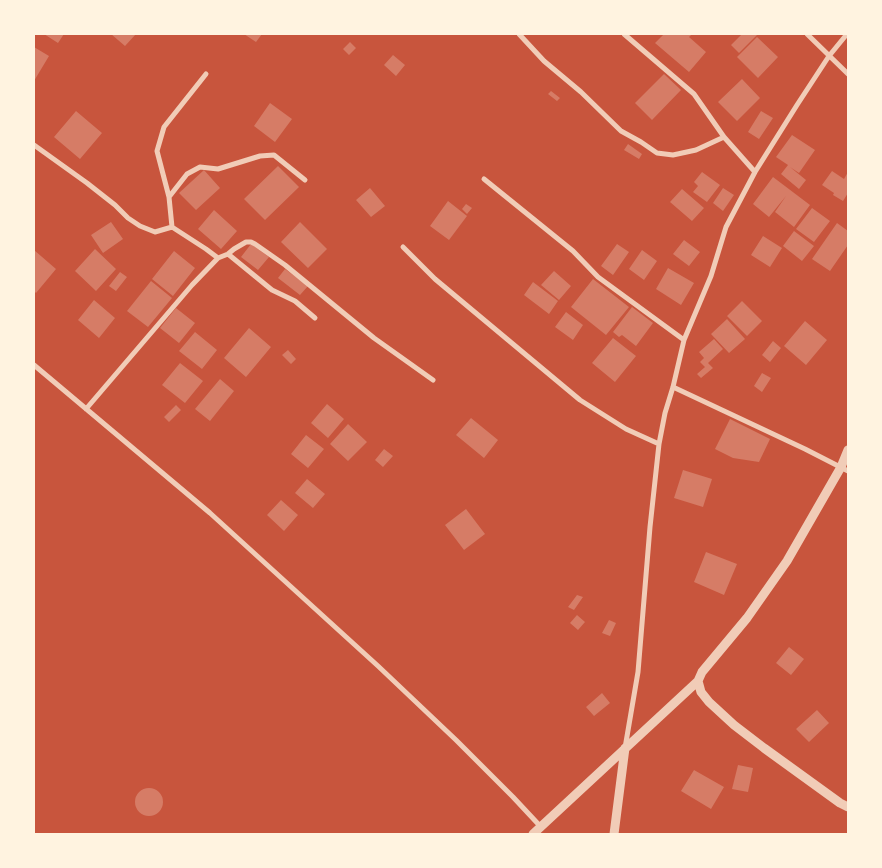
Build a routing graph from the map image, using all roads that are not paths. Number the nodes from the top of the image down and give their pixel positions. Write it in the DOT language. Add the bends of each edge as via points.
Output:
graph roads {
  1 [pos="519,34"];
  2 [pos="624,34"];
  3 [pos="807,34"];
  4 [pos="847,34"];
  5 [pos="830,56"];
  6 [pos="206,74"];
  7 [pos="848,74"];
  8 [pos="724,137"];
  9 [pos="34,145"];
  10 [pos="755,172"];
  11 [pos="484,179"];
  12 [pos="305,180"];
  13 [pos="169,197"];
  14 [pos="172,227"];
  15 [pos="402,248"];
  16 [pos="228,254"];
  17 [pos="218,258"];
  18 [pos="315,318"];
  19 [pos="684,340"];
  20 [pos="34,365"];
  21 [pos="433,380"];
  22 [pos="673,387"];
  23 [pos="86,409"];
  24 [pos="659,444"];
  25 [pos="848,450"];
  26 [pos="844,469"];
  27 [pos="698,681"];
  28 [pos="625,748"];
  29 [pos="848,807"];
  30 [pos="541,827"];
  31 [pos="533,834"];
  32 [pos="614,834"];
  1 -- 8 [label="street" via="621,131 658,153 673,155 696,150"];
  2 -- 8 [label="street" via="694,94"];
  3 -- 5 [label="street"];
  4 -- 5 [label="street"];
  5 -- 7 [label="street"];
  5 -- 10 [label="street"];
  6 -- 13 [label="street" via="164,127 157,151"];
  8 -- 10 [label="street"];
  9 -- 14 [label="street" via="140,226 155,232"];
  10 -- 19 [label="street" via="726,227 711,276"];
  11 -- 19 [label="street" via="573,251 598,277"];
  12 -- 13 [label="street" via="274,155 260,156 218,169 200,167 187,174"];
  13 -- 14 [label="street"];
  14 -- 17 [label="street"];
  15 -- 24 [label="street" via="580,400 626,429"];
  16 -- 17 [label="street"];
  16 -- 18 [label="street" via="272,290"];
  16 -- 21 [label="street" via="246,242 255,244"];
  17 -- 23 [label="street"];
  19 -- 22 [label="street"];
  20 -- 23 [label="street"];
  22 -- 24 [label="street" via="664,413"];
  22 -- 26 [label="street"];
  23 -- 30 [label="street" via="210,513 378,666"];
  24 -- 28 [label="street" via="638,672"];
  25 -- 26 [label="street"];
  26 -- 27 [label="street" via="782,569"];
  27 -- 28 [label="street"];
  27 -- 29 [label="street" via="709,702 734,725"];
  28 -- 30 [label="street"];
  28 -- 32 [label="street"];
  30 -- 31 [label="street"];
}
